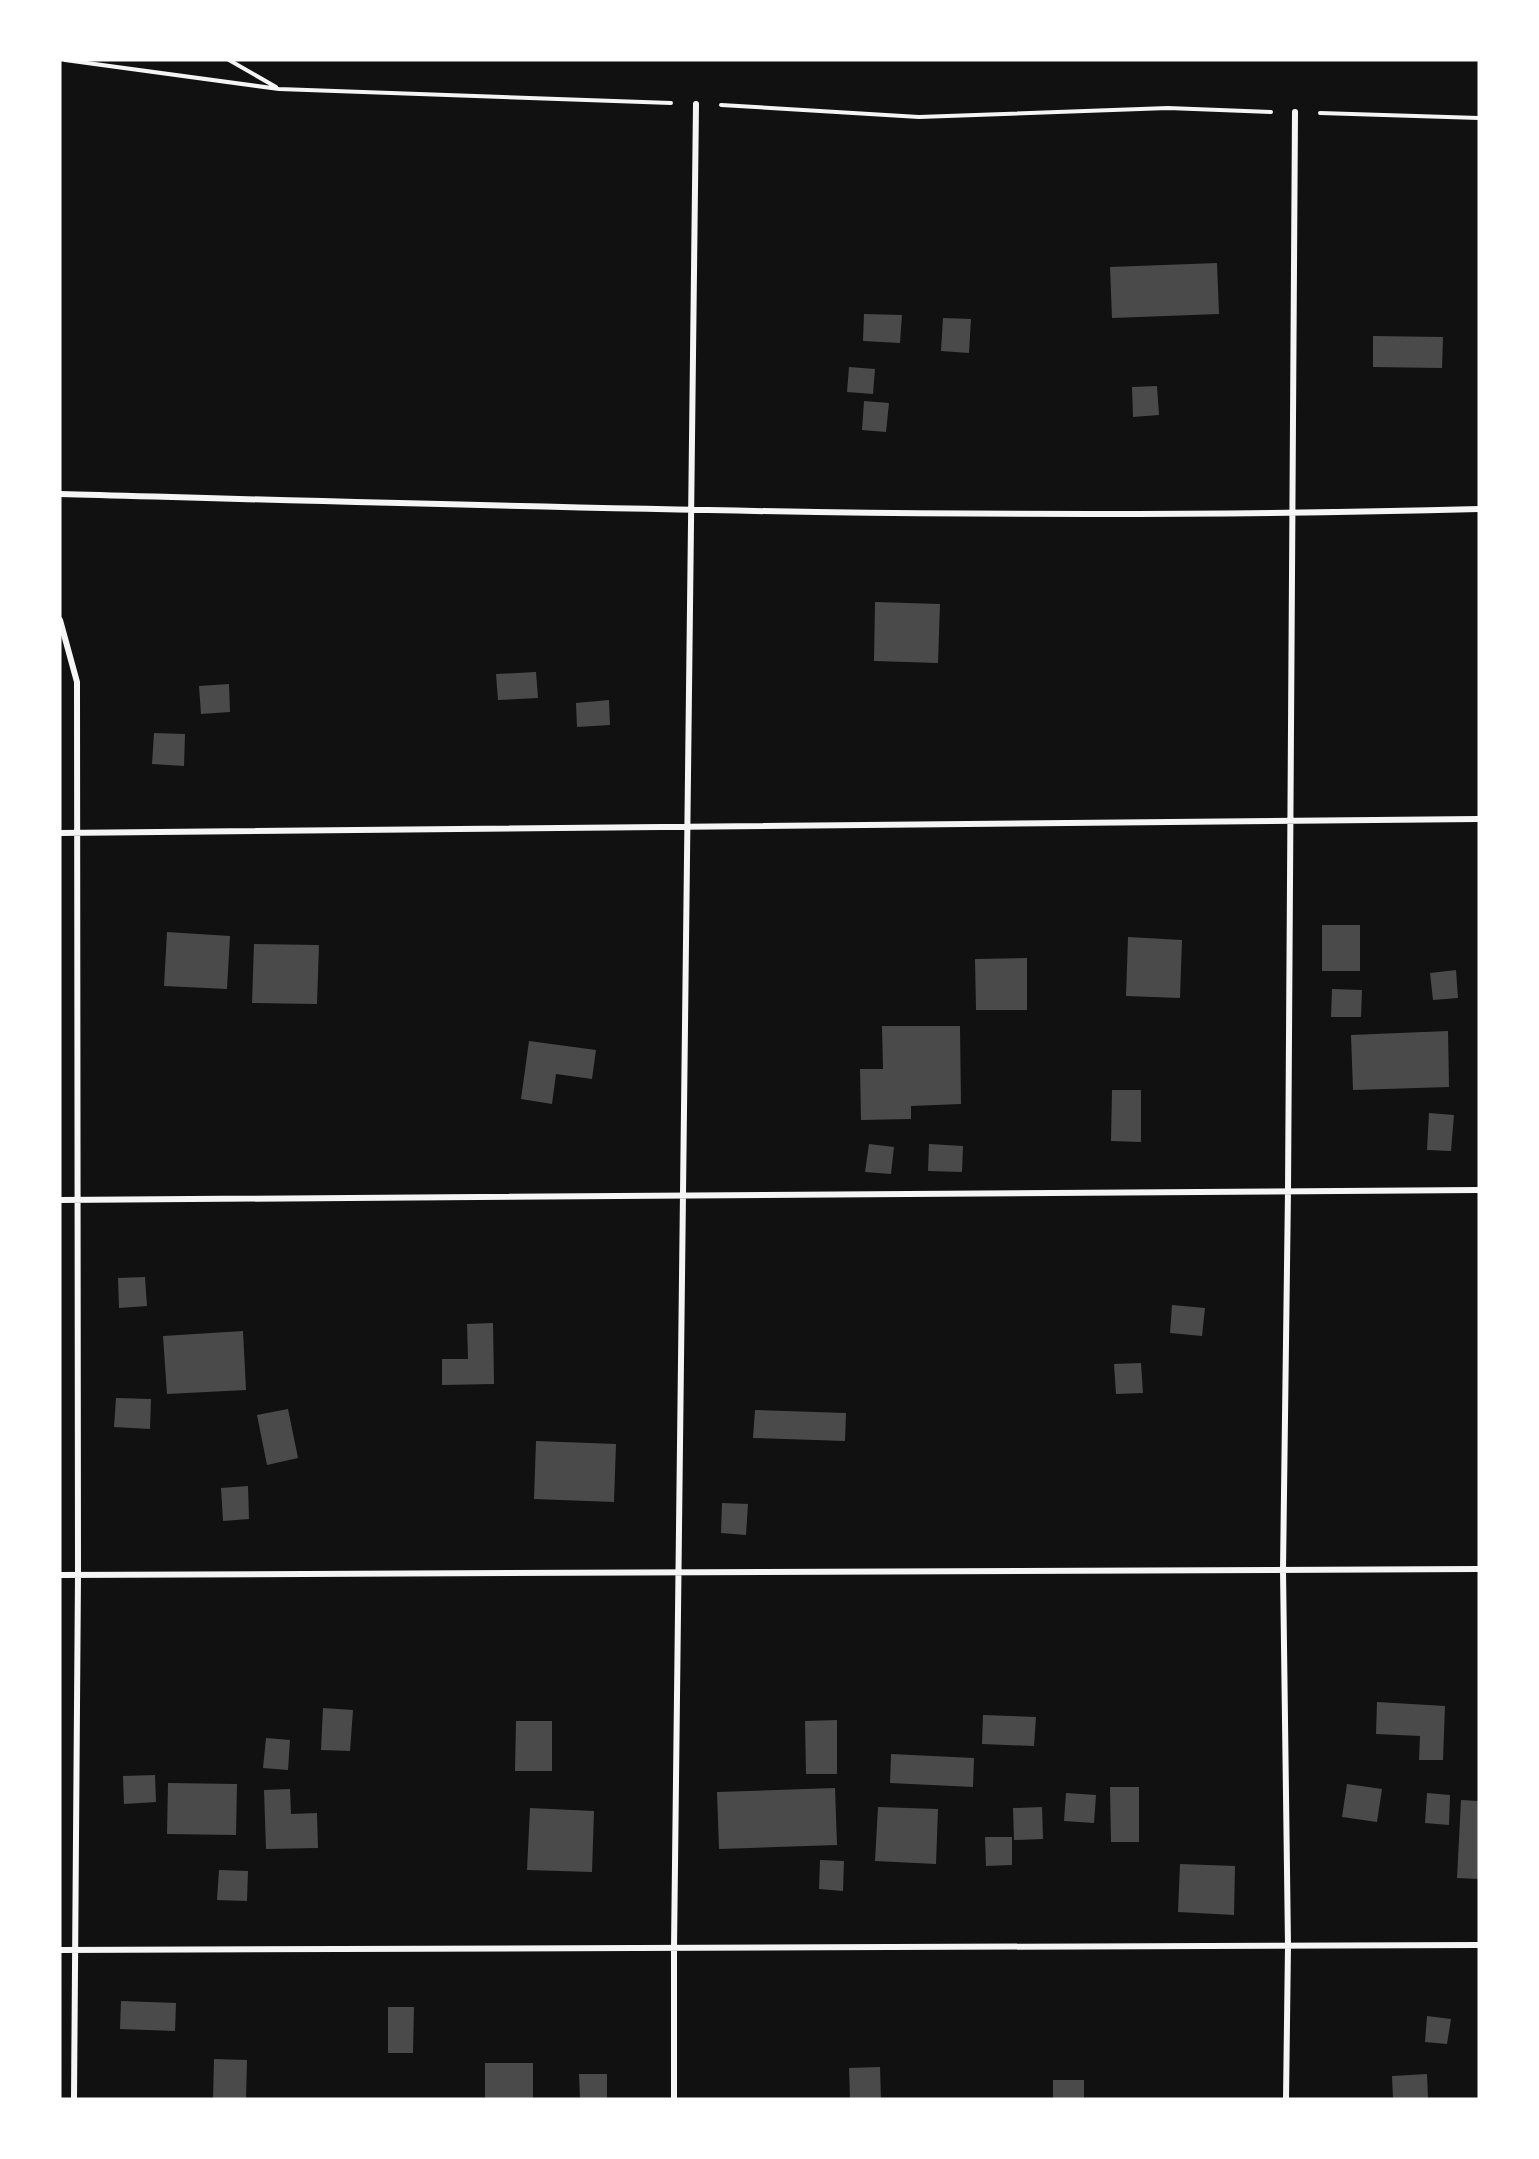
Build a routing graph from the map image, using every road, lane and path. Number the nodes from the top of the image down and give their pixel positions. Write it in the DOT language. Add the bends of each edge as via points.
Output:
graph roads {
  1 [pos="65,60"];
  2 [pos="229,60"];
  3 [pos="279,88"];
  4 [pos="696,104"];
  5 [pos="1295,112"];
  6 [pos="1479,118"];
  7 [pos="60,494"];
  8 [pos="1479,509"];
  9 [pos="691,511"];
  10 [pos="1292,514"];
  11 [pos="60,620"];
  12 [pos="1479,819"];
  13 [pos="1291,821"];
  14 [pos="688,827"];
  15 [pos="60,833"];
  16 [pos="77,833"];
  17 [pos="1479,1190"];
  18 [pos="1288,1191"];
  19 [pos="684,1195"];
  20 [pos="60,1200"];
  21 [pos="78,1200"];
  22 [pos="1479,1569"];
  23 [pos="1283,1570"];
  24 [pos="679,1573"];
  25 [pos="60,1575"];
  26 [pos="78,1575"];
  27 [pos="1288,1945"];
  28 [pos="1479,1945"];
  29 [pos="674,1947"];
  30 [pos="60,1950"];
  31 [pos="75,1950"];
  32 [pos="74,2099"];
  33 [pos="674,2099"];
  34 [pos="1286,2099"];
  1 -- 3 [label="path"];
  2 -- 3 [label="path"];
  3 -- 4 [label="path"];
  4 -- 5 [label="path" via="919,117 1168,108"];
  4 -- 9 [label="street"];
  5 -- 6 [label="path"];
  5 -- 10 [label="street"];
  7 -- 9 [label="street"];
  8 -- 10 [label="street"];
  9 -- 10 [label="street"];
  9 -- 14 [label="street"];
  10 -- 13 [label="street"];
  11 -- 16 [label="street" via="77,682"];
  12 -- 13 [label="street"];
  13 -- 14 [label="street"];
  13 -- 18 [label="street"];
  14 -- 16 [label="street"];
  14 -- 19 [label="street"];
  15 -- 16 [label="street"];
  16 -- 21 [label="street"];
  17 -- 18 [label="street"];
  18 -- 19 [label="street"];
  18 -- 23 [label="street"];
  19 -- 21 [label="street"];
  19 -- 24 [label="street"];
  20 -- 21 [label="street"];
  21 -- 26 [label="street"];
  22 -- 23 [label="street"];
  23 -- 24 [label="street"];
  23 -- 27 [label="street"];
  24 -- 26 [label="street"];
  24 -- 29 [label="street"];
  25 -- 26 [label="street"];
  26 -- 31 [label="street"];
  27 -- 28 [label="street"];
  27 -- 29 [label="street"];
  27 -- 34 [label="street"];
  29 -- 31 [label="street"];
  29 -- 33 [label="street"];
  30 -- 31 [label="street"];
  31 -- 32 [label="street"];
}
